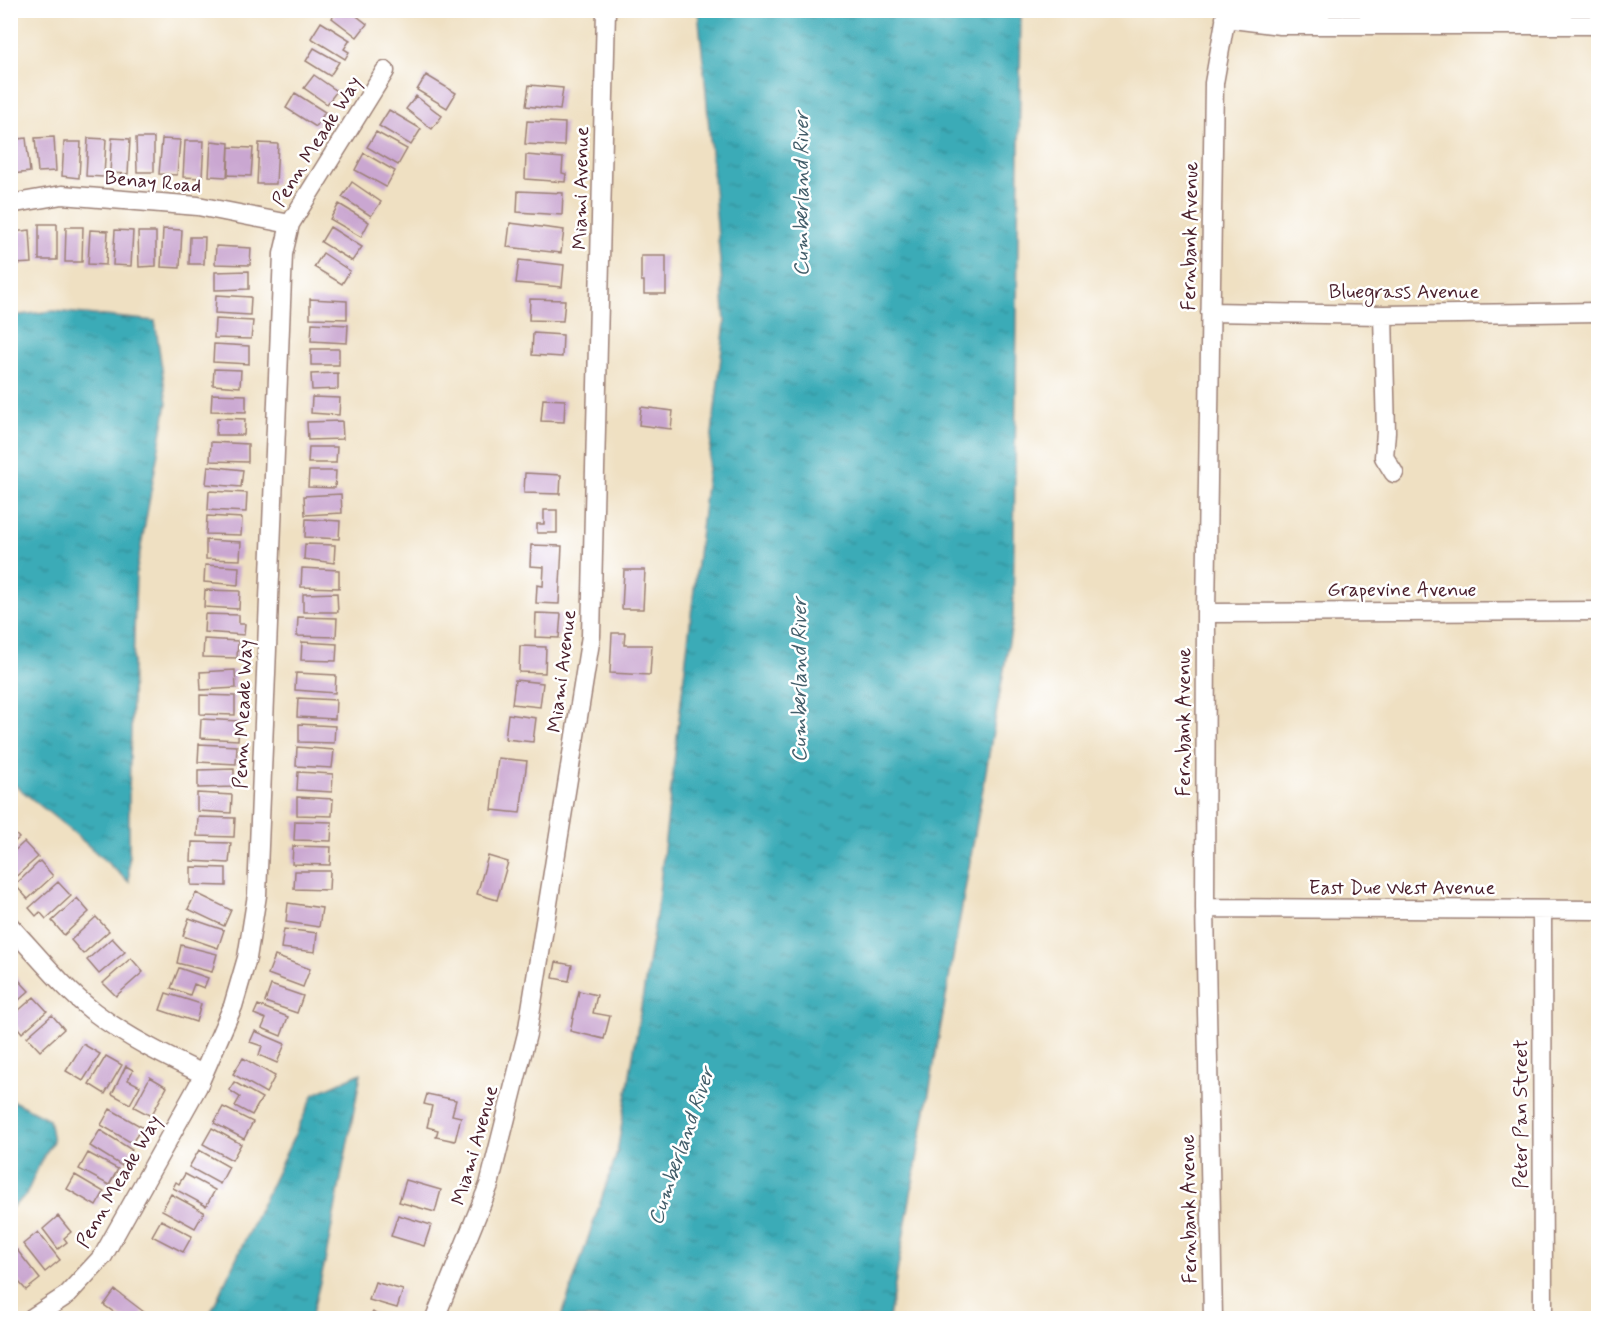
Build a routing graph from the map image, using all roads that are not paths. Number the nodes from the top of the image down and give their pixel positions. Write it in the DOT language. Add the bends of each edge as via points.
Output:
graph roads {
  1 [pos="606,10"];
  2 [pos="1226,14"];
  3 [pos="1599,25"];
  4 [pos="385,71"];
  5 [pos="10,204"];
  6 [pos="290,224"];
  7 [pos="1210,312"];
  8 [pos="1599,312"];
  9 [pos="1383,315"];
  10 [pos="1394,473"];
  11 [pos="1599,611"];
  12 [pos="1206,613"];
  13 [pos="1205,908"];
  14 [pos="1542,910"];
  15 [pos="1599,910"];
  16 [pos="10,926"];
  17 [pos="203,1074"];
  18 [pos="32,1318"];
  19 [pos="435,1318"];
  20 [pos="1213,1318"];
  21 [pos="1544,1318"];
  1 -- 19 [label="street, Miami Avenue" via="591,636 527,1034 489,1185"];
  2 -- 3 [label="street" via="1280,25"];
  2 -- 7 [label="street, Fernbank Avenue" via="1214,84"];
  4 -- 6 [label="street, Penn Meade Way"];
  5 -- 6 [label="street, Benay Road" via="62,195 198,206"];
  6 -- 17 [label="street, Penn Meade Way" via="284,254 257,895 247,958"];
  7 -- 9 [label="street, Bluegrass Avenue"];
  7 -- 12 [label="street, Fernbank Avenue"];
  8 -- 9 [label="street, Bluegrass Avenue"];
  9 -- 10 [label="street" via="1384,457"];
  11 -- 12 [label="street, Grapevine Avenue"];
  12 -- 13 [label="street, Fernbank Avenue"];
  13 -- 14 [label="street, East Due West Avenue"];
  13 -- 20 [label="street, Fernbank Avenue"];
  14 -- 15 [label="street, East Due West Avenue"];
  14 -- 21 [label="street, Peter Pan Street"];
  16 -- 17 [label="street" via="93,1011 135,1040"];
  17 -- 18 [label="street, Penn Meade Way" via="103,1256 67,1295"];
}
